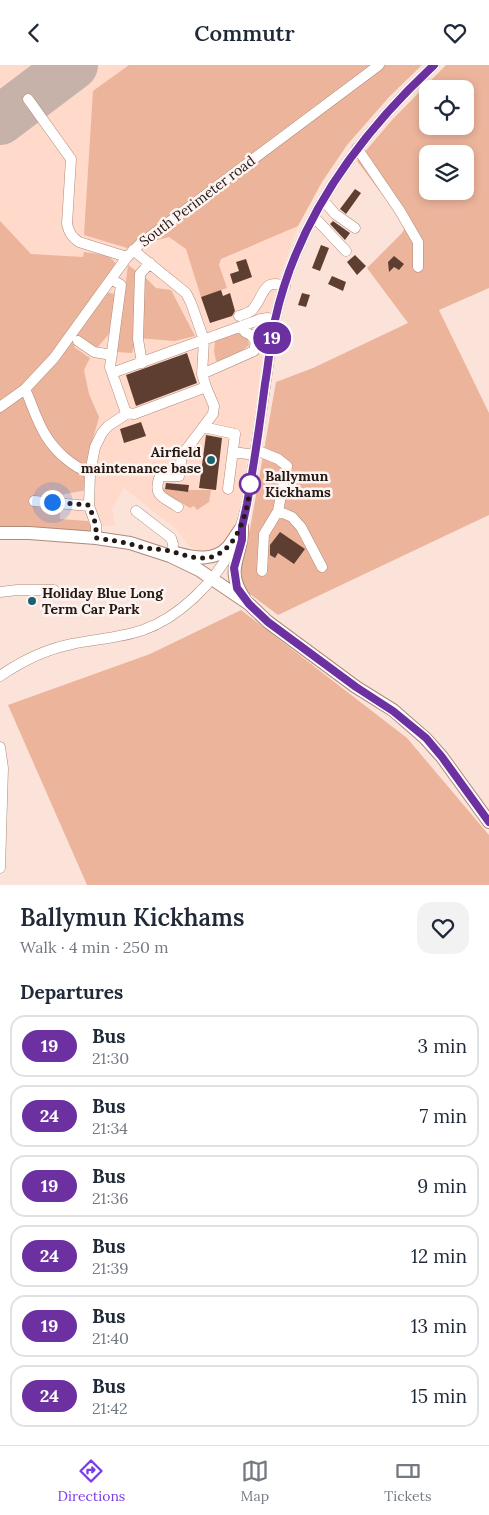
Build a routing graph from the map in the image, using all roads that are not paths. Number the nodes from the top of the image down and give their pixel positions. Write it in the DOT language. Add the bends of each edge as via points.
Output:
graph roads {
  1 [pos="379,65"];
  2 [pos="434,65"];
  3 [pos="28,99"];
  4 [pos="357,148"];
  5 [pos="324,199"];
  6 [pos="314,217"];
  7 [pos="355,228"];
  8 [pos="346,251"];
  9 [pos="130,254"];
  10 [pos="150,263"];
  11 [pos="418,267"];
  12 [pos="112,279"];
  13 [pos="285,286"];
  14 [pos="275,320"];
  15 [pos="241,321"];
  16 [pos="204,340"];
  17 [pos="78,341"];
  18 [pos="112,355"];
  19 [pos="142,363"];
  20 [pos="112,373"];
  21 [pos="202,374"];
  22 [pos="206,387"];
  23 [pos="25,389"];
  24 [pos="0,407"];
  25 [pos="128,413"];
  26 [pos="203,427"];
  27 [pos="232,452"];
  28 [pos="255,453"];
  29 [pos="90,473"];
  30 [pos="228,489"];
  31 [pos="34,501"];
  32 [pos="89,505"];
  33 [pos="178,507"];
  34 [pos="136,511"];
  35 [pos="278,511"];
  36 [pos="242,527"];
  37 [pos="0,533"];
  38 [pos="96,538"];
  39 [pos="144,547"];
  40 [pos="172,551"];
  41 [pos="322,567"];
  42 [pos="262,571"];
  43 [pos="213,578"];
  44 [pos="54,590"];
  45 [pos="0,592"];
  46 [pos="249,604"];
  47 [pos="0,676"];
  48 [pos="0,747"];
  49 [pos="1,801"];
  50 [pos="489,821"];
  51 [pos="0,868"];
  1 -- 9 [label="street, South Perimeter road"];
  2 -- 4 [label="street"];
  3 -- 9 [label="street" via="71,159 67,225 73,238"];
  4 -- 5 [label="street"];
  4 -- 11 [label="street" via="418,242"];
  5 -- 6 [label="street"];
  5 -- 7 [label="street" via="335,214"];
  6 -- 8 [label="street"];
  6 -- 13 [label="street"];
  9 -- 10 [label="street"];
  9 -- 12 [label="street, South Perimeter road"];
  10 -- 16 [label="street" via="186,293"];
  10 -- 19 [label="street" via="140,275 138,339"];
  12 -- 18 [label="street" via="121,285"];
  12 -- 23 [label="street, South Perimeter road" via="54,358"];
  13 -- 14 [label="street"];
  13 -- 15 [label="street" via="270,284"];
  14 -- 15 [label="street"];
  14 -- 28 [label="street"];
  15 -- 16 [label="street"];
  15 -- 21 [label="street" via="245,332 256,342 254,351"];
  16 -- 19 [label="street"];
  16 -- 21 [label="street"];
  17 -- 18 [label="street" via="94,352"];
  18 -- 20 [label="street"];
  19 -- 20 [label="street"];
  20 -- 25 [label="street"];
  21 -- 22 [label="street"];
  22 -- 25 [label="street" via="134,414"];
  22 -- 26 [label="street" via="214,406 213,414"];
  23 -- 24 [label="street, South Perimeter road"];
  23 -- 29 [label="street" via="46,436 79,469"];
  25 -- 29 [label="street" via="102,433 95,447"];
  26 -- 27 [label="street" via="235,433"];
  26 -- 33 [label="street" via="182,455 179,475 160,475 156,485 160,495"];
  27 -- 28 [label="street"];
  27 -- 30 [label="street"];
  28 -- 35 [label="street" via="278,459 286,466"];
  28 -- 36 [label="street"];
  29 -- 32 [label="street"];
  31 -- 32 [label="street"];
  32 -- 38 [label="street" via="96,525"];
  34 -- 40 [label="street" via="171,538"];
  35 -- 41 [label="street" via="292,517 301,527"];
  35 -- 42 [label="street" via="264,535"];
  36 -- 40 [label="main road" via="228,547 204,559"];
  36 -- 43 [label="street"];
  36 -- 46 [label="main road" via="234,568 237,588"];
  37 -- 38 [label="main road"];
  38 -- 39 [label="main road"];
  39 -- 40 [label="main road"];
  39 -- 43 [label="main road"];
  43 -- 46 [label="main road"];
  43 -- 47 [label="street" via="177,612 143,630 44,652"];
  44 -- 45 [label="street"];
  46 -- 50 [label="main road" via="268,622 426,738"];
  48 -- 49 [label="street" via="3,764"];
  49 -- 51 [label="street"];
}
